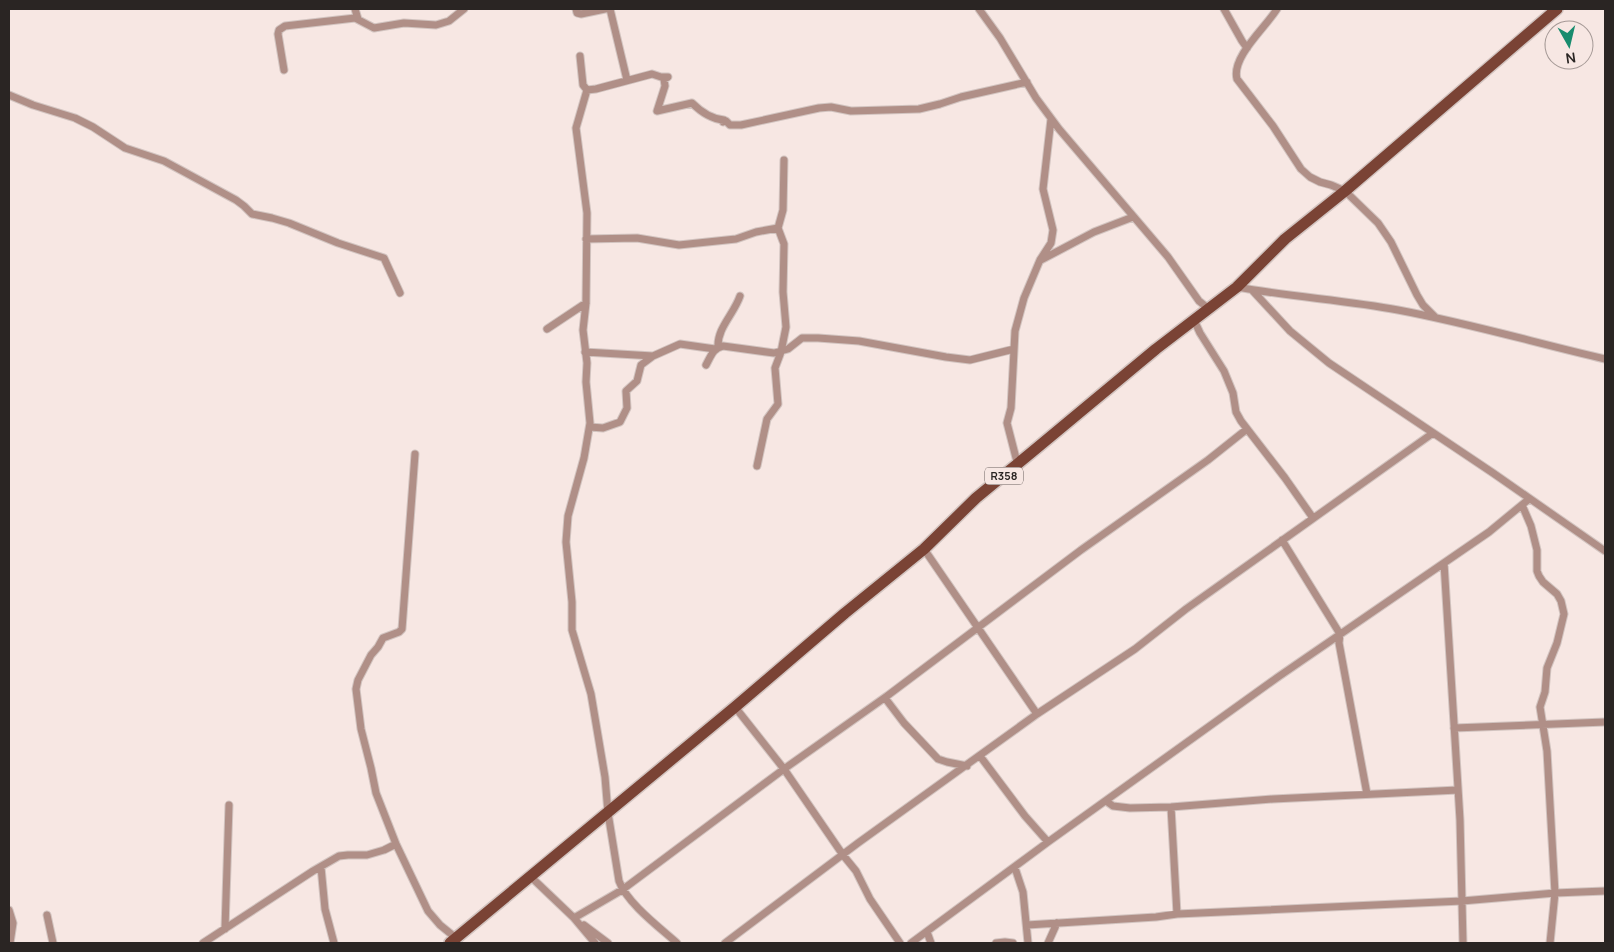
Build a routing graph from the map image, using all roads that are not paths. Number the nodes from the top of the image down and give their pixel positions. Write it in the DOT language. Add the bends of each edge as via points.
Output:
graph roads {
  1 [pos="355,9"];
  2 [pos="464,9"];
  3 [pos="576,9"];
  4 [pos="605,9"];
  5 [pos="610,9"];
  6 [pos="1224,9"];
  7 [pos="1277,9"];
  8 [pos="1557,9"];
  9 [pos="982,10"];
  10 [pos="358,19"];
  11 [pos="1247,48"];
  12 [pos="580,56"];
  13 [pos="284,70"];
  14 [pos="627,80"];
  15 [pos="1026,82"];
  16 [pos="587,90"];
  17 [pos="9,95"];
  18 [pos="1051,119"];
  19 [pos="784,160"];
  20 [pos="1345,191"];
  21 [pos="1133,217"];
  22 [pos="778,228"];
  23 [pos="586,239"];
  24 [pos="1040,260"];
  25 [pos="1237,287"];
  26 [pos="1252,290"];
  27 [pos="400,293"];
  28 [pos="740,296"];
  29 [pos="586,303"];
  30 [pos="1209,309"];
  31 [pos="1435,317"];
  32 [pos="1194,320"];
  33 [pos="547,329"];
  34 [pos="716,348"];
  35 [pos="1014,349"];
  36 [pos="585,352"];
  37 [pos="781,352"];
  38 [pos="653,356"];
  39 [pos="1605,359"];
  40 [pos="706,365"];
  41 [pos="590,427"];
  42 [pos="1247,429"];
  43 [pos="1433,433"];
  44 [pos="415,454"];
  45 [pos="1019,463"];
  46 [pos="757,466"];
  47 [pos="1530,499"];
  48 [pos="1522,505"];
  49 [pos="1312,518"];
  50 [pos="1282,540"];
  51 [pos="924,549"];
  52 [pos="1605,551"];
  53 [pos="1444,562"];
  54 [pos="978,628"];
  55 [pos="1340,634"];
  56 [pos="885,698"];
  57 [pos="735,707"];
  58 [pos="1037,714"];
  59 [pos="1605,722"];
  60 [pos="1544,724"];
  61 [pos="1454,728"];
  62 [pos="980,756"];
  63 [pos="966,766"];
  64 [pos="784,769"];
  65 [pos="1458,790"];
  66 [pos="1367,794"];
  67 [pos="1106,802"];
  68 [pos="229,805"];
  69 [pos="1171,807"];
  70 [pos="608,813"];
  71 [pos="1048,842"];
  72 [pos="396,844"];
  73 [pos="843,855"];
  74 [pos="321,867"];
  75 [pos="1015,868"];
  76 [pos="531,877"];
  77 [pos="622,890"];
  78 [pos="1605,891"];
  79 [pos="1555,894"];
  80 [pos="1462,901"];
  81 [pos="9,910"];
  82 [pos="1176,914"];
  83 [pos="48,915"];
  84 [pos="575,918"];
  85 [pos="1058,922"];
  86 [pos="1027,925"];
  87 [pos="225,929"];
  88 [pos="927,932"];
  89 [pos="453,941"];
  90 [pos="10,943"];
  91 [pos="53,943"];
  92 [pos="203,943"];
  93 [pos="334,943"];
  94 [pos="595,943"];
  95 [pos="608,943"];
  96 [pos="677,943"];
  97 [pos="725,943"];
  98 [pos="900,943"];
  99 [pos="911,943"];
  100 [pos="931,943"];
  101 [pos="996,943"];
  102 [pos="1013,943"];
  103 [pos="1027,943"];
  104 [pos="1048,943"];
  105 [pos="1463,943"];
  106 [pos="1550,943"];
  1 -- 10 [label="street"];
  2 -- 10 [label="street" via="449,21 436,24 404,23 374,28"];
  3 -- 4 [label="street" via="581,14"];
  5 -- 14 [label="street"];
  6 -- 11 [label="street"];
  7 -- 11 [label="street"];
  8 -- 20 [label="main road, R358"];
  9 -- 15 [label="street"];
  10 -- 13 [label="street" via="281,28 278,34"];
  11 -- 20 [label="street" via="1235,74 1237,79 1301,169 1310,177"];
  12 -- 16 [label="street" via="583,85"];
  14 -- 15 [label="street" via="654,74 668,77 664,79 657,111 692,103 712,118 730,125 819,108 852,111 919,109"];
  14 -- 16 [label="street"];
  15 -- 18 [label="street"];
  16 -- 23 [label="street" via="576,128 586,200"];
  17 -- 27 [label="street" via="76,118 125,148 164,161 236,200 252,214 289,223 384,258"];
  18 -- 21 [label="street"];
  18 -- 24 [label="street" via="1043,189 1052,230 1050,243"];
  19 -- 22 [label="street" via="783,210"];
  20 -- 25 [label="main road, R358" via="1285,239"];
  20 -- 31 [label="street" via="1378,222 1417,295"];
  21 -- 24 [label="street" via="1094,232"];
  21 -- 30 [label="street" via="1181,274 1199,301"];
  22 -- 23 [label="street" via="736,239 680,245 637,238"];
  22 -- 37 [label="street" via="784,244 786,327"];
  23 -- 29 [label="street"];
  24 -- 35 [label="street" via="1024,298"];
  25 -- 26 [label="street"];
  25 -- 30 [label="main road, R358"];
  26 -- 31 [label="street" via="1351,302"];
  26 -- 43 [label="street" via="1290,331 1329,363"];
  28 -- 34 [label="street" via="720,331"];
  29 -- 33 [label="street"];
  29 -- 36 [label="street"];
  30 -- 32 [label="main road, R358"];
  31 -- 39 [label="street"];
  32 -- 42 [label="street" via="1224,371 1236,412"];
  32 -- 45 [label="main road, R358"];
  34 -- 37 [label="street"];
  34 -- 38 [label="street" via="680,344"];
  34 -- 40 [label="street"];
  35 -- 37 [label="street" via="978,359 958,359 859,341 805,338"];
  35 -- 45 [label="street" via="1011,408 1007,423"];
  36 -- 38 [label="street"];
  36 -- 41 [label="street"];
  37 -- 46 [label="street" via="775,368 778,404 767,419"];
  38 -- 41 [label="street" via="641,365 637,381 626,391 627,408 620,422 603,428"];
  41 -- 70 [label="street" via="568,516 566,542 572,630 591,694"];
  42 -- 49 [label="street"];
  42 -- 54 [label="street"];
  43 -- 47 [label="street"];
  43 -- 49 [label="street"];
  44 -- 72 [label="street" via="402,629 383,638 370,657 356,689 376,793"];
  45 -- 51 [label="main road, R358" via="976,498"];
  47 -- 48 [label="street"];
  47 -- 52 [label="street"];
  48 -- 53 [label="street"];
  48 -- 60 [label="street" via="1537,550 1537,571 1543,582 1557,594 1564,614 1547,668 1540,707"];
  49 -- 50 [label="street"];
  50 -- 55 [label="street"];
  50 -- 58 [label="street" via="1135,649"];
  51 -- 54 [label="street"];
  51 -- 57 [label="main road, R358"];
  53 -- 55 [label="street"];
  53 -- 61 [label="street"];
  54 -- 56 [label="street"];
  54 -- 58 [label="street"];
  55 -- 66 [label="street" via="1346,685"];
  55 -- 67 [label="street"];
  56 -- 63 [label="street" via="938,759"];
  56 -- 64 [label="street"];
  57 -- 64 [label="street"];
  57 -- 70 [label="main road, R358"];
  58 -- 62 [label="street"];
  59 -- 60 [label="street"];
  60 -- 61 [label="street"];
  60 -- 79 [label="street"];
  61 -- 65 [label="street"];
  62 -- 63 [label="street"];
  62 -- 71 [label="street"];
  63 -- 73 [label="street"];
  64 -- 73 [label="street"];
  64 -- 77 [label="street"];
  65 -- 66 [label="street"];
  65 -- 80 [label="street"];
  66 -- 69 [label="street"];
  67 -- 69 [label="street" via="1130,808"];
  67 -- 71 [label="street"];
  68 -- 87 [label="street"];
  69 -- 82 [label="street"];
  70 -- 76 [label="main road, R358"];
  70 -- 77 [label="street"];
  71 -- 75 [label="street"];
  72 -- 74 [label="street" via="367,855 341,855"];
  72 -- 89 [label="street" via="428,911"];
  73 -- 97 [label="street"];
  73 -- 98 [label="street"];
  74 -- 87 [label="street"];
  74 -- 93 [label="street" via="325,908"];
  75 -- 86 [label="street" via="1023,892"];
  75 -- 88 [label="street"];
  76 -- 84 [label="street"];
  76 -- 89 [label="main road, R358"];
  77 -- 84 [label="street"];
  77 -- 96 [label="street"];
  78 -- 79 [label="street"];
  79 -- 80 [label="street"];
  79 -- 106 [label="street"];
  80 -- 82 [label="street"];
  80 -- 105 [label="street"];
  81 -- 90 [label="street" via="13,924"];
  82 -- 85 [label="street"];
  83 -- 91 [label="street"];
  84 -- 94 [label="street"];
  84 -- 95 [label="street"];
  85 -- 86 [label="street"];
  85 -- 104 [label="street"];
  86 -- 103 [label="street"];
  87 -- 92 [label="street"];
  88 -- 99 [label="street"];
  88 -- 100 [label="street"];
  101 -- 102 [label="street"];
}
